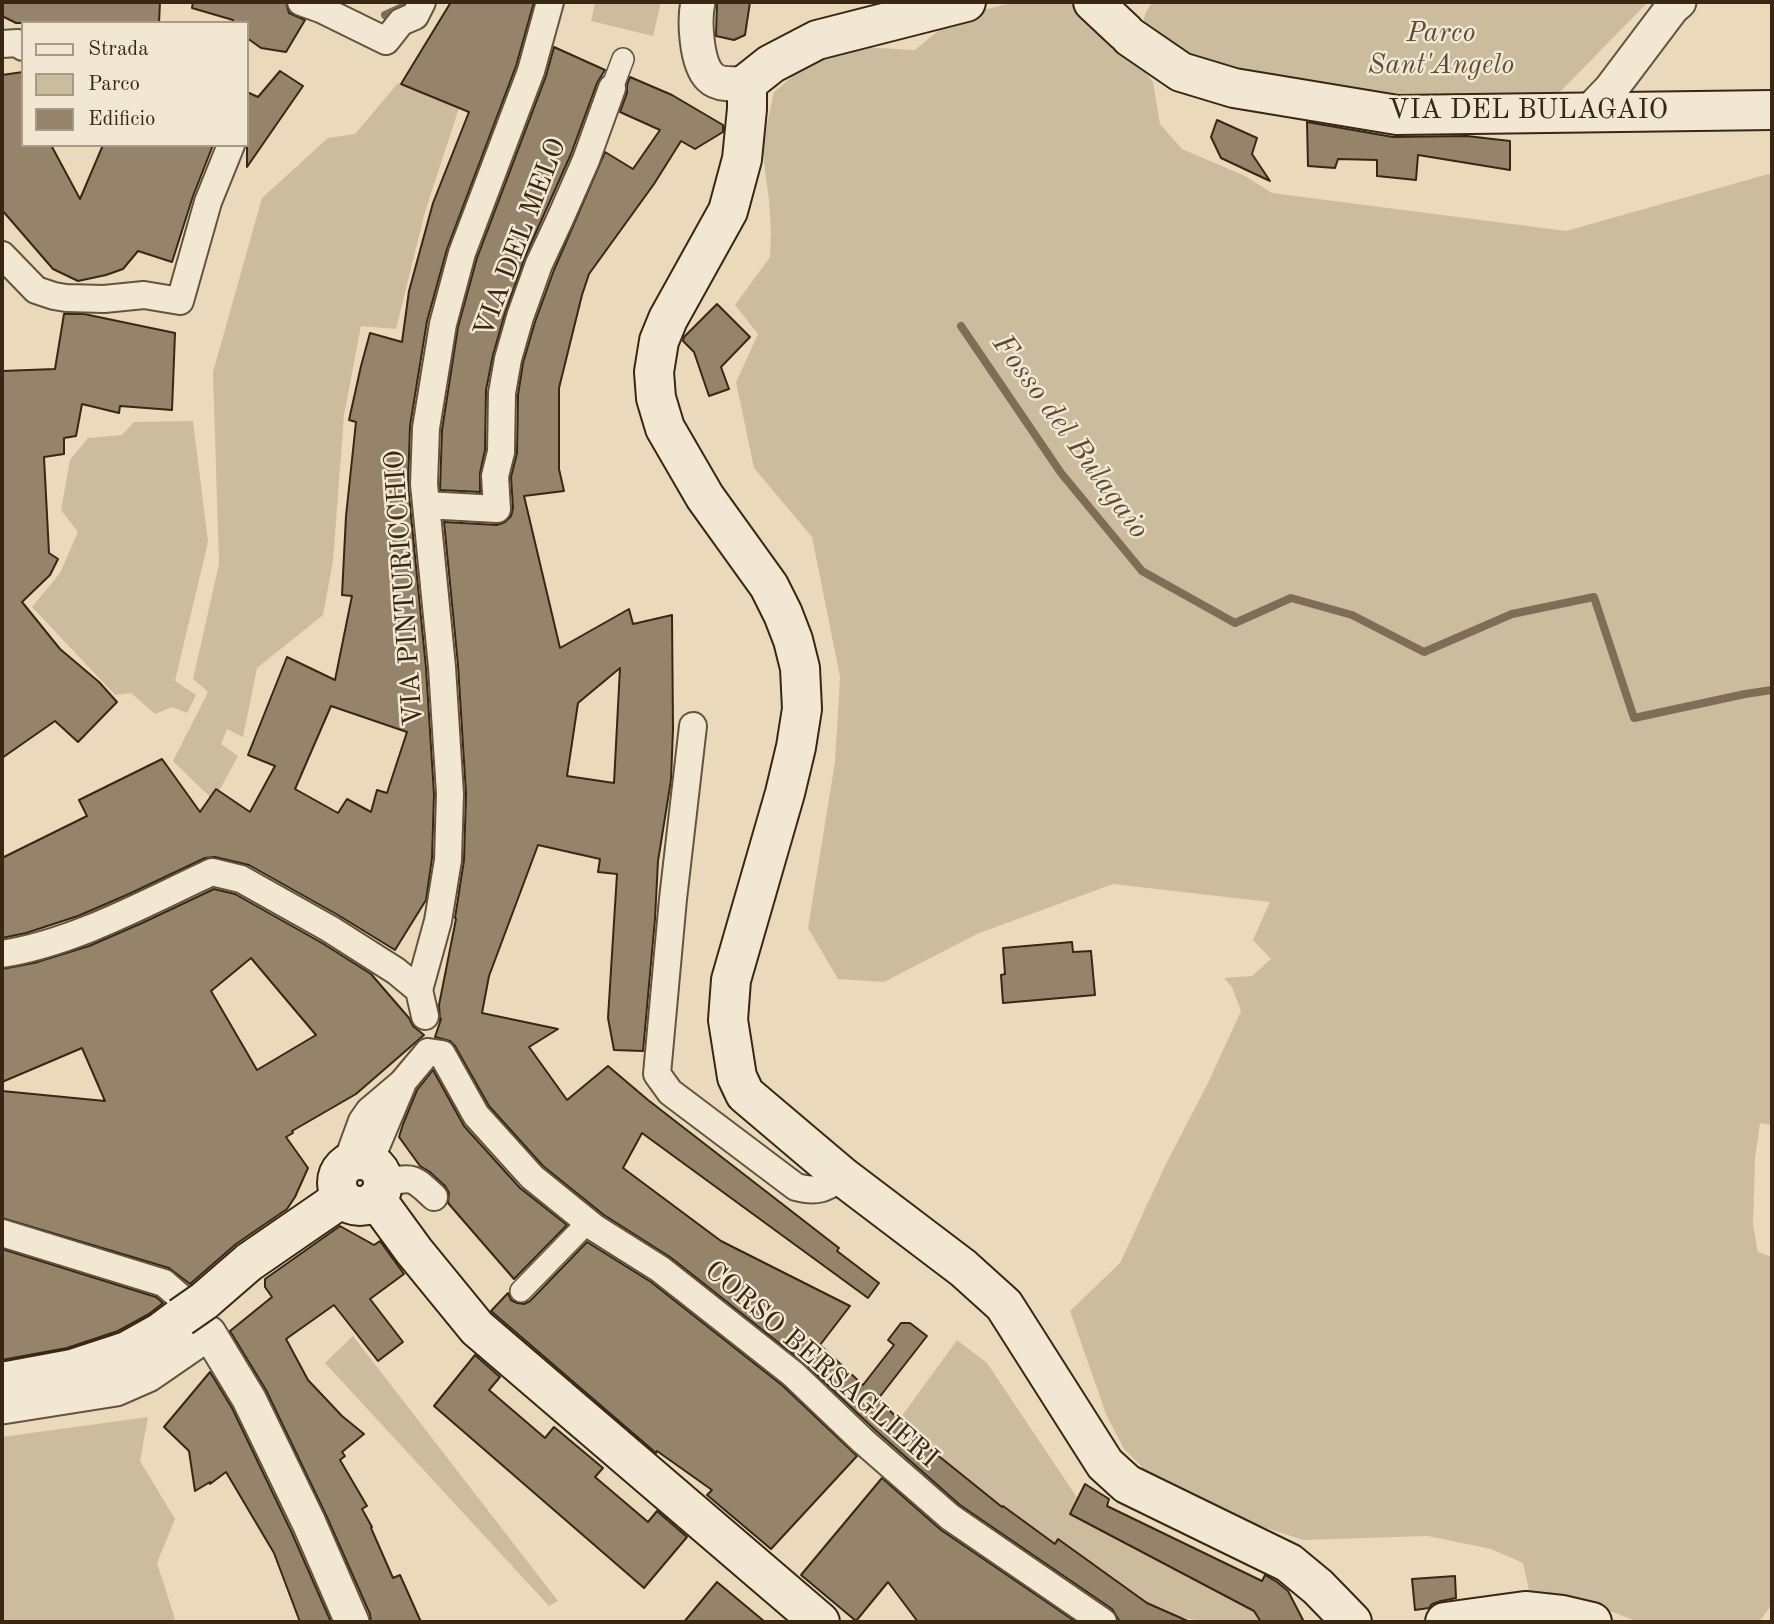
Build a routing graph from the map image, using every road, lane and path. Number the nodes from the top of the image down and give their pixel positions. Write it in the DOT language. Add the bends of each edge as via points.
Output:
graph roads {
  1 [pos="422,2"];
  2 [pos="551,2"];
  3 [pos="698,2"];
  4 [pos="966,2"];
  5 [pos="1093,2"];
  6 [pos="1679,2"];
  7 [pos="317,4"];
  8 [pos="2,44"];
  9 [pos="21,45"];
  10 [pos="623,59"];
  11 [pos="747,83"];
  12 [pos="612,88"];
  13 [pos="1772,110"];
  14 [pos="1588,113"];
  15 [pos="230,147"];
  16 [pos="2,255"];
  17 [pos="426,505"];
  18 [pos="693,726"];
  19 [pos="2,954"];
  20 [pos="419,990"];
  21 [pos="427,1032"];
  22 [pos="843,1177"];
  23 [pos="364,1181"];
  24 [pos="434,1197"];
  25 [pos="588,1222"];
  26 [pos="2,1233"];
  27 [pos="521,1291"];
  28 [pos="198,1317"];
  29 [pos="2,1382"];
  30 [pos="2,1407"];
  31 [pos="352,1622"];
  32 [pos="820,1622"];
  33 [pos="1103,1622"];
  34 [pos="1352,1622"];
  35 [pos="1445,1622"];
  36 [pos="1592,1622"];
  1 -- 7 [label="street" via="415,16 401,22 386,41"];
  2 -- 17 [label="street, VIA PINTURICCHIO" via="531,71 462,253 443,324 426,428"];
  3 -- 11 [label="street" via="700,57 711,79 729,85"];
  4 -- 11 [label="main road" via="817,40 771,64"];
  5 -- 14 [label="main road, VIA DEL BULAGAIO" via="1127,35 1181,72 1234,88 1398,115"];
  6 -- 14 [label="street"];
  8 -- 9 [label="street"];
  10 -- 12 [label="street"];
  11 -- 22 [label="main road" via="745,143 738,180 728,211 659,341 656,398 665,428 705,497 769,586 800,668 802,709 796,747 732,980 728,1020 737,1077 745,1094"];
  12 -- 17 [label="street, VIA DEL MELO" via="581,172 539,264 511,348 502,393 497,509"];
  13 -- 14 [label="main road, VIA DEL BULAGAIO"];
  15 -- 16 [label="street" via="208,202 180,301 144,295 66,298 36,290"];
  17 -- 20 [label="street, VIA PINTURICCHIO" via="450,794 448,860 438,921"];
  18 -- 22 [label="street" via="657,1074 670,1092 796,1187 823,1189"];
  19 -- 20 [label="street" via="79,932 212,872 241,879 330,929"];
  20 -- 21 [label="street, VIA PINTURICCHIO"];
  21 -- 23 [label="street" via="402,1083 362,1121"];
  21 -- 25 [label="street, CORSO BERSAGLIERI" via="476,1115 532,1177"];
  22 -- 34 [label="main road" via="1004,1305 1105,1464 1127,1484 1289,1563"];
  23 -- 24 [label="street" via="413,1179"];
  23 -- 28 [label="main road" via="249,1262"];
  23 -- 32 [label="main road" via="477,1328"];
  25 -- 27 [label="street"];
  25 -- 33 [label="street, CORSO BERSAGLIERI" via="660,1269 793,1374 950,1517"];
  26 -- 28 [label="street" via="164,1283"];
  28 -- 29 [label="main road" via="127,1351 72,1369"];
  28 -- 30 [label="street" via="148,1375 116,1389"];
  28 -- 31 [label="street" via="249,1399"];
  35 -- 36 [label="main road" via="1525,1611"];
}
